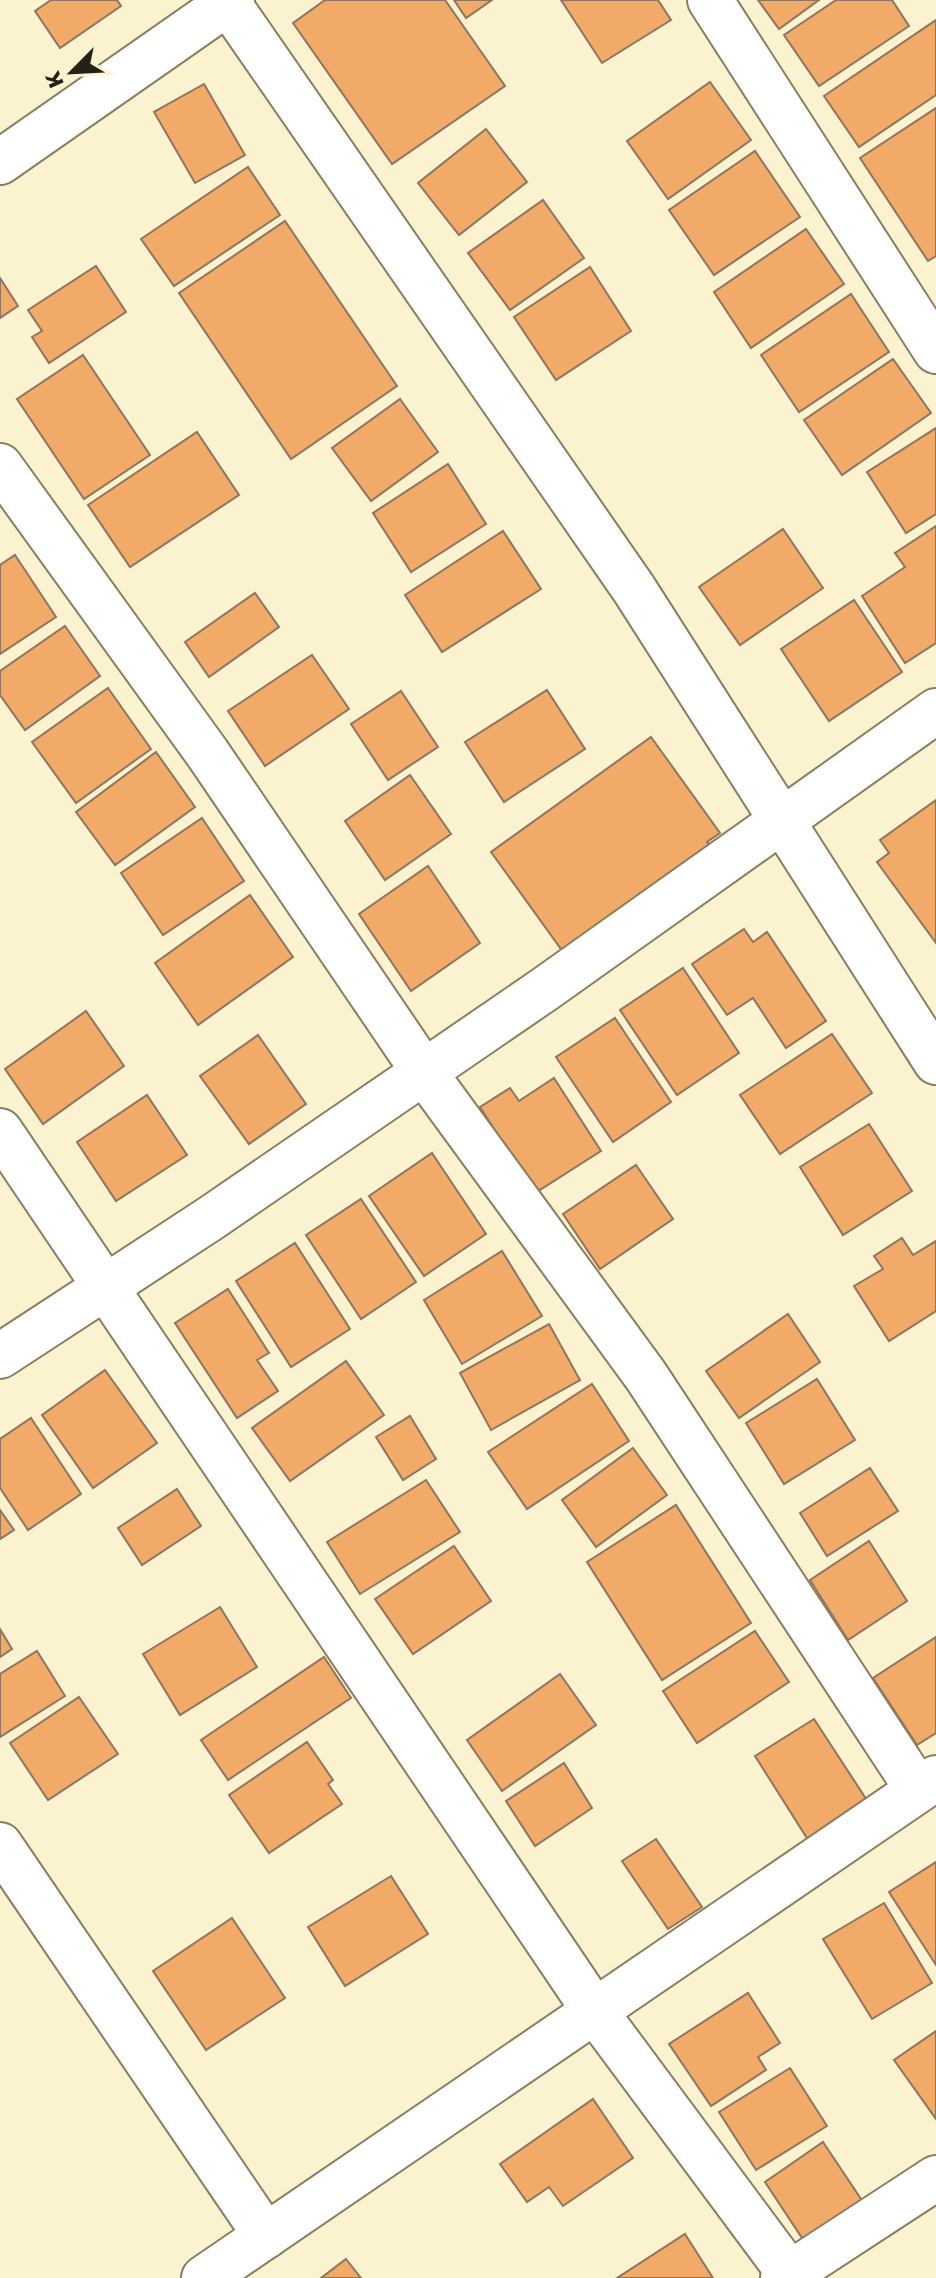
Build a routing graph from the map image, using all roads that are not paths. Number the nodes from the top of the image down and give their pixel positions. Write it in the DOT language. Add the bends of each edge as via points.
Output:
graph roads {
  1 [pos="710,0"];
  2 [pos="229,1"];
  3 [pos="0,162"];
  4 [pos="936,351"];
  5 [pos="0,466"];
  6 [pos="936,711"];
  7 [pos="781,820"];
  8 [pos="936,1062"];
  9 [pos="424,1072"];
  10 [pos="0,1131"];
  11 [pos="105,1287"];
  12 [pos="0,1356"];
  13 [pos="927,1784"];
  14 [pos="0,1845"];
  15 [pos="594,2010"];
  16 [pos="936,2178"];
  17 [pos="266,2236"];
  18 [pos="789,2277"];
  19 [pos="204,2278"];
  1 -- 4 [label="street"];
  2 -- 3 [label="street"];
  2 -- 7 [label="street" via="634,589"];
  5 -- 9 [label="street" via="208,754"];
  6 -- 7 [label="street"];
  7 -- 8 [label="street"];
  7 -- 9 [label="street"];
  9 -- 11 [label="street"];
  9 -- 13 [label="street" via="646,1376"];
  10 -- 11 [label="street"];
  11 -- 12 [label="street"];
  11 -- 15 [label="street"];
  13 -- 15 [label="street"];
  14 -- 17 [label="street"];
  15 -- 17 [label="street"];
  15 -- 18 [label="street"];
  16 -- 18 [label="street"];
  17 -- 19 [label="street"];
}
